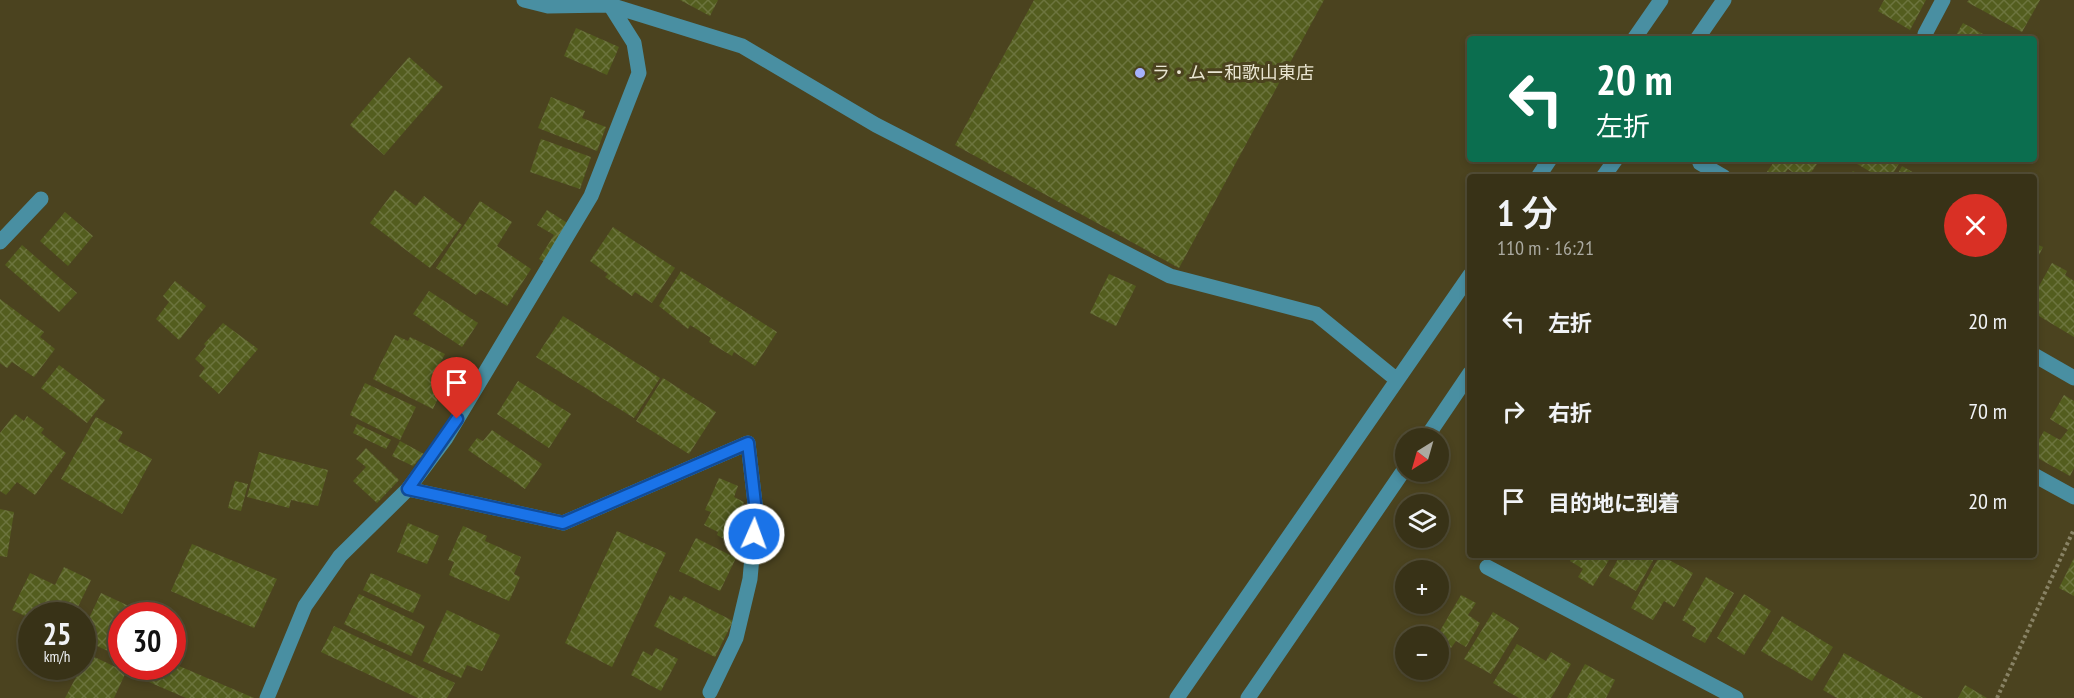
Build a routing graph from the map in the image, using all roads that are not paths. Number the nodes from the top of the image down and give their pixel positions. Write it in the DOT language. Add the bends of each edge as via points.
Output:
graph roads {
  1 [pos="524,0"];
  2 [pos="1661,0"];
  3 [pos="1724,0"];
  4 [pos="1943,0"];
  5 [pos="611,2"];
  6 [pos="1925,34"];
  7 [pos="1636,36"];
  8 [pos="1699,36"];
  9 [pos="1700,163"];
  10 [pos="1719,174"];
  11 [pos="41,199"];
  12 [pos="0,242"];
  13 [pos="1467,279"];
  14 [pos="2037,357"];
  15 [pos="1467,377"];
  16 [pos="2074,378"];
  17 [pos="1397,380"];
  18 [pos="1433,428"];
  19 [pos="2037,477"];
  20 [pos="1396,482"];
  21 [pos="408,489"];
  22 [pos="2074,497"];
  23 [pos="1487,567"];
  24 [pos="710,692"];
  25 [pos="267,698"];
  26 [pos="1177,698"];
  27 [pos="1248,698"];
  28 [pos="1736,698"];
  1 -- 5 [label="street" via="548,6"];
  2 -- 7 [label="street"];
  3 -- 8 [label="street"];
  4 -- 6 [label="street"];
  5 -- 17 [label="street" via="742,46 876,125 1170,276 1316,314"];
  5 -- 21 [label="street" via="634,43 639,73 591,196 446,438"];
  9 -- 10 [label="street"];
  11 -- 12 [label="street"];
  13 -- 17 [label="street"];
  14 -- 16 [label="street"];
  15 -- 18 [label="street"];
  17 -- 26 [label="street"];
  19 -- 22 [label="street"];
  20 -- 27 [label="street"];
  21 -- 24 [label="street" via="563,523 748,443 756,512 750,579 736,638"];
  21 -- 25 [label="street" via="340,556 305,606"];
  23 -- 28 [label="street"];
}
